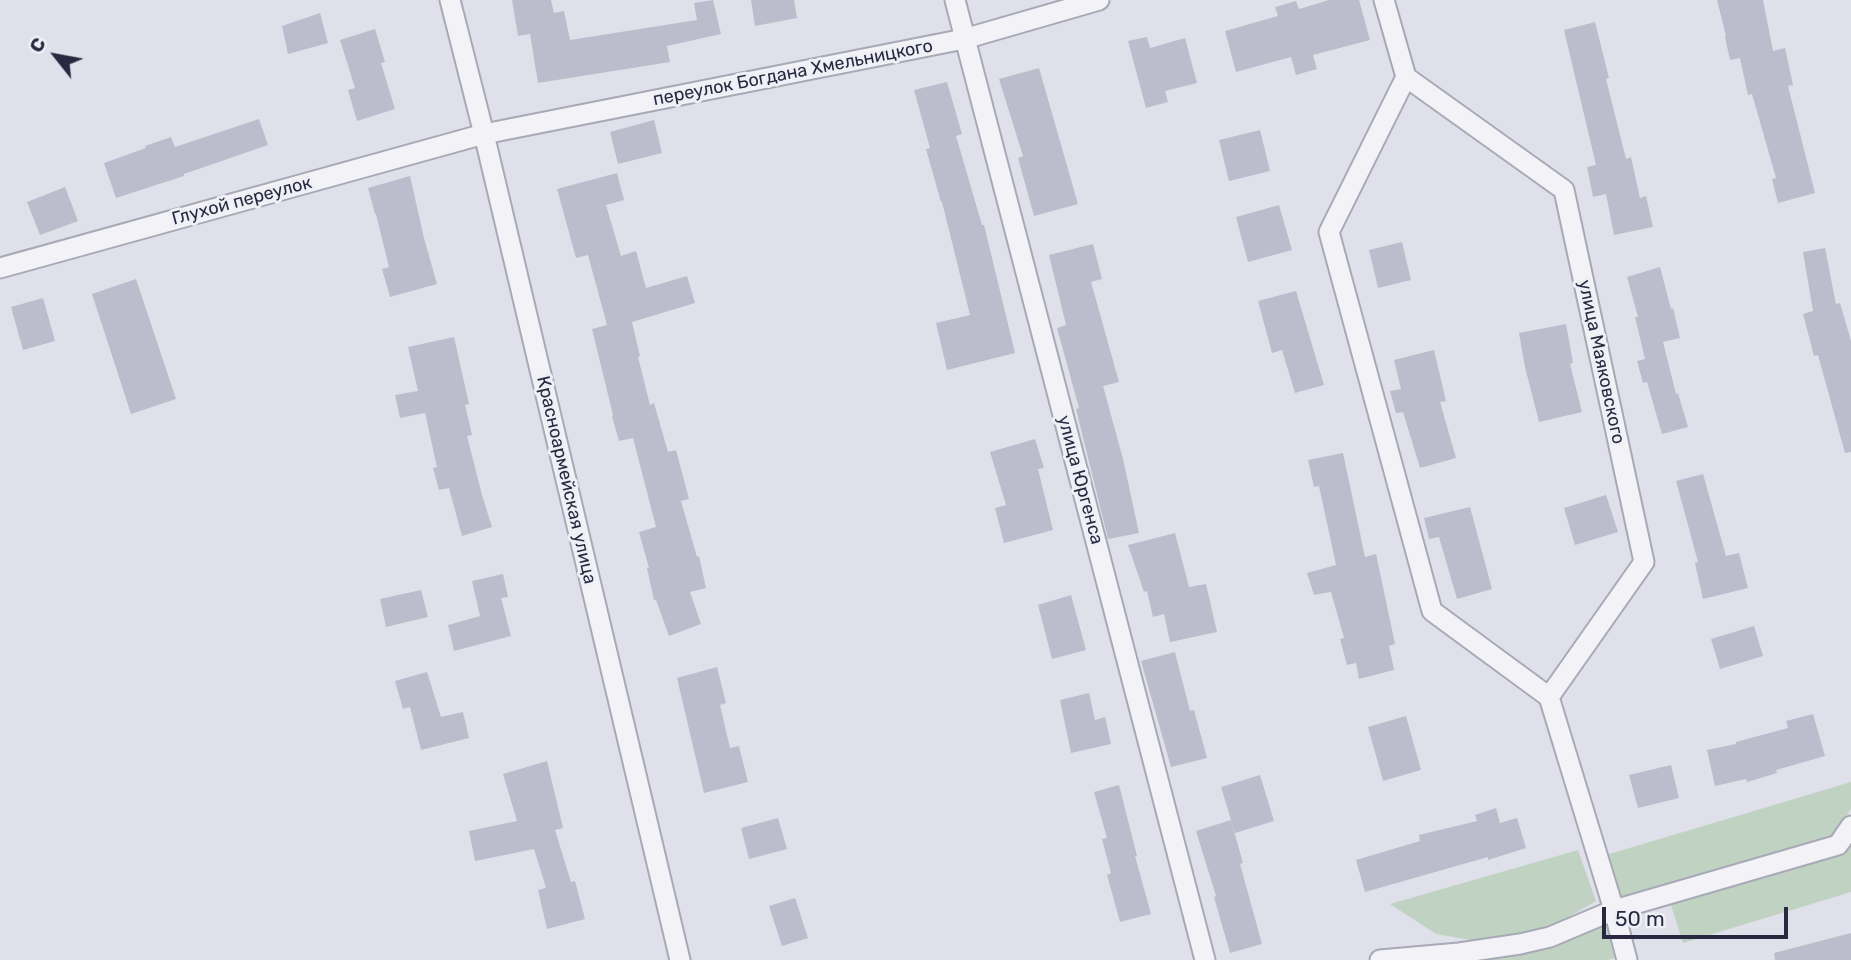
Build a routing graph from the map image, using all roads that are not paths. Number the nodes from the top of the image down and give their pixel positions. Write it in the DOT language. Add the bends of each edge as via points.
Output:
graph roads {
  1 [pos="450,0"];
  2 [pos="955,0"];
  3 [pos="1099,0"];
  4 [pos="1384,0"];
  5 [pos="964,39"];
  6 [pos="1406,77"];
  7 [pos="484,134"];
  8 [pos="0,268"];
  9 [pos="1549,697"];
  10 [pos="1851,826"];
  11 [pos="1614,910"];
  12 [pos="680,960"];
  13 [pos="1205,960"];
  14 [pos="1380,960"];
  15 [pos="1627,960"];
  1 -- 7 [label="street, Красноармейская улица"];
  2 -- 5 [label="street, улица Юргенса"];
  3 -- 5 [label="street, переулок Богдана Хмельницкого"];
  4 -- 6 [label="street"];
  5 -- 7 [label="street, переулок Богдана Хмельницкого"];
  5 -- 13 [label="street, улица Юргенса"];
  6 -- 9 [label="street" via="1329,232 1432,611"];
  6 -- 9 [label="street, улица Маяковского" via="1564,190 1644,562"];
  7 -- 8 [label="street, Глухой переулок"];
  7 -- 12 [label="street, Красноармейская улица"];
  9 -- 11 [label="street"];
  10 -- 11 [label="street" via="1838,845"];
  11 -- 14 [label="street" via="1550,937 1520,944"];
  11 -- 15 [label="street"];
}
